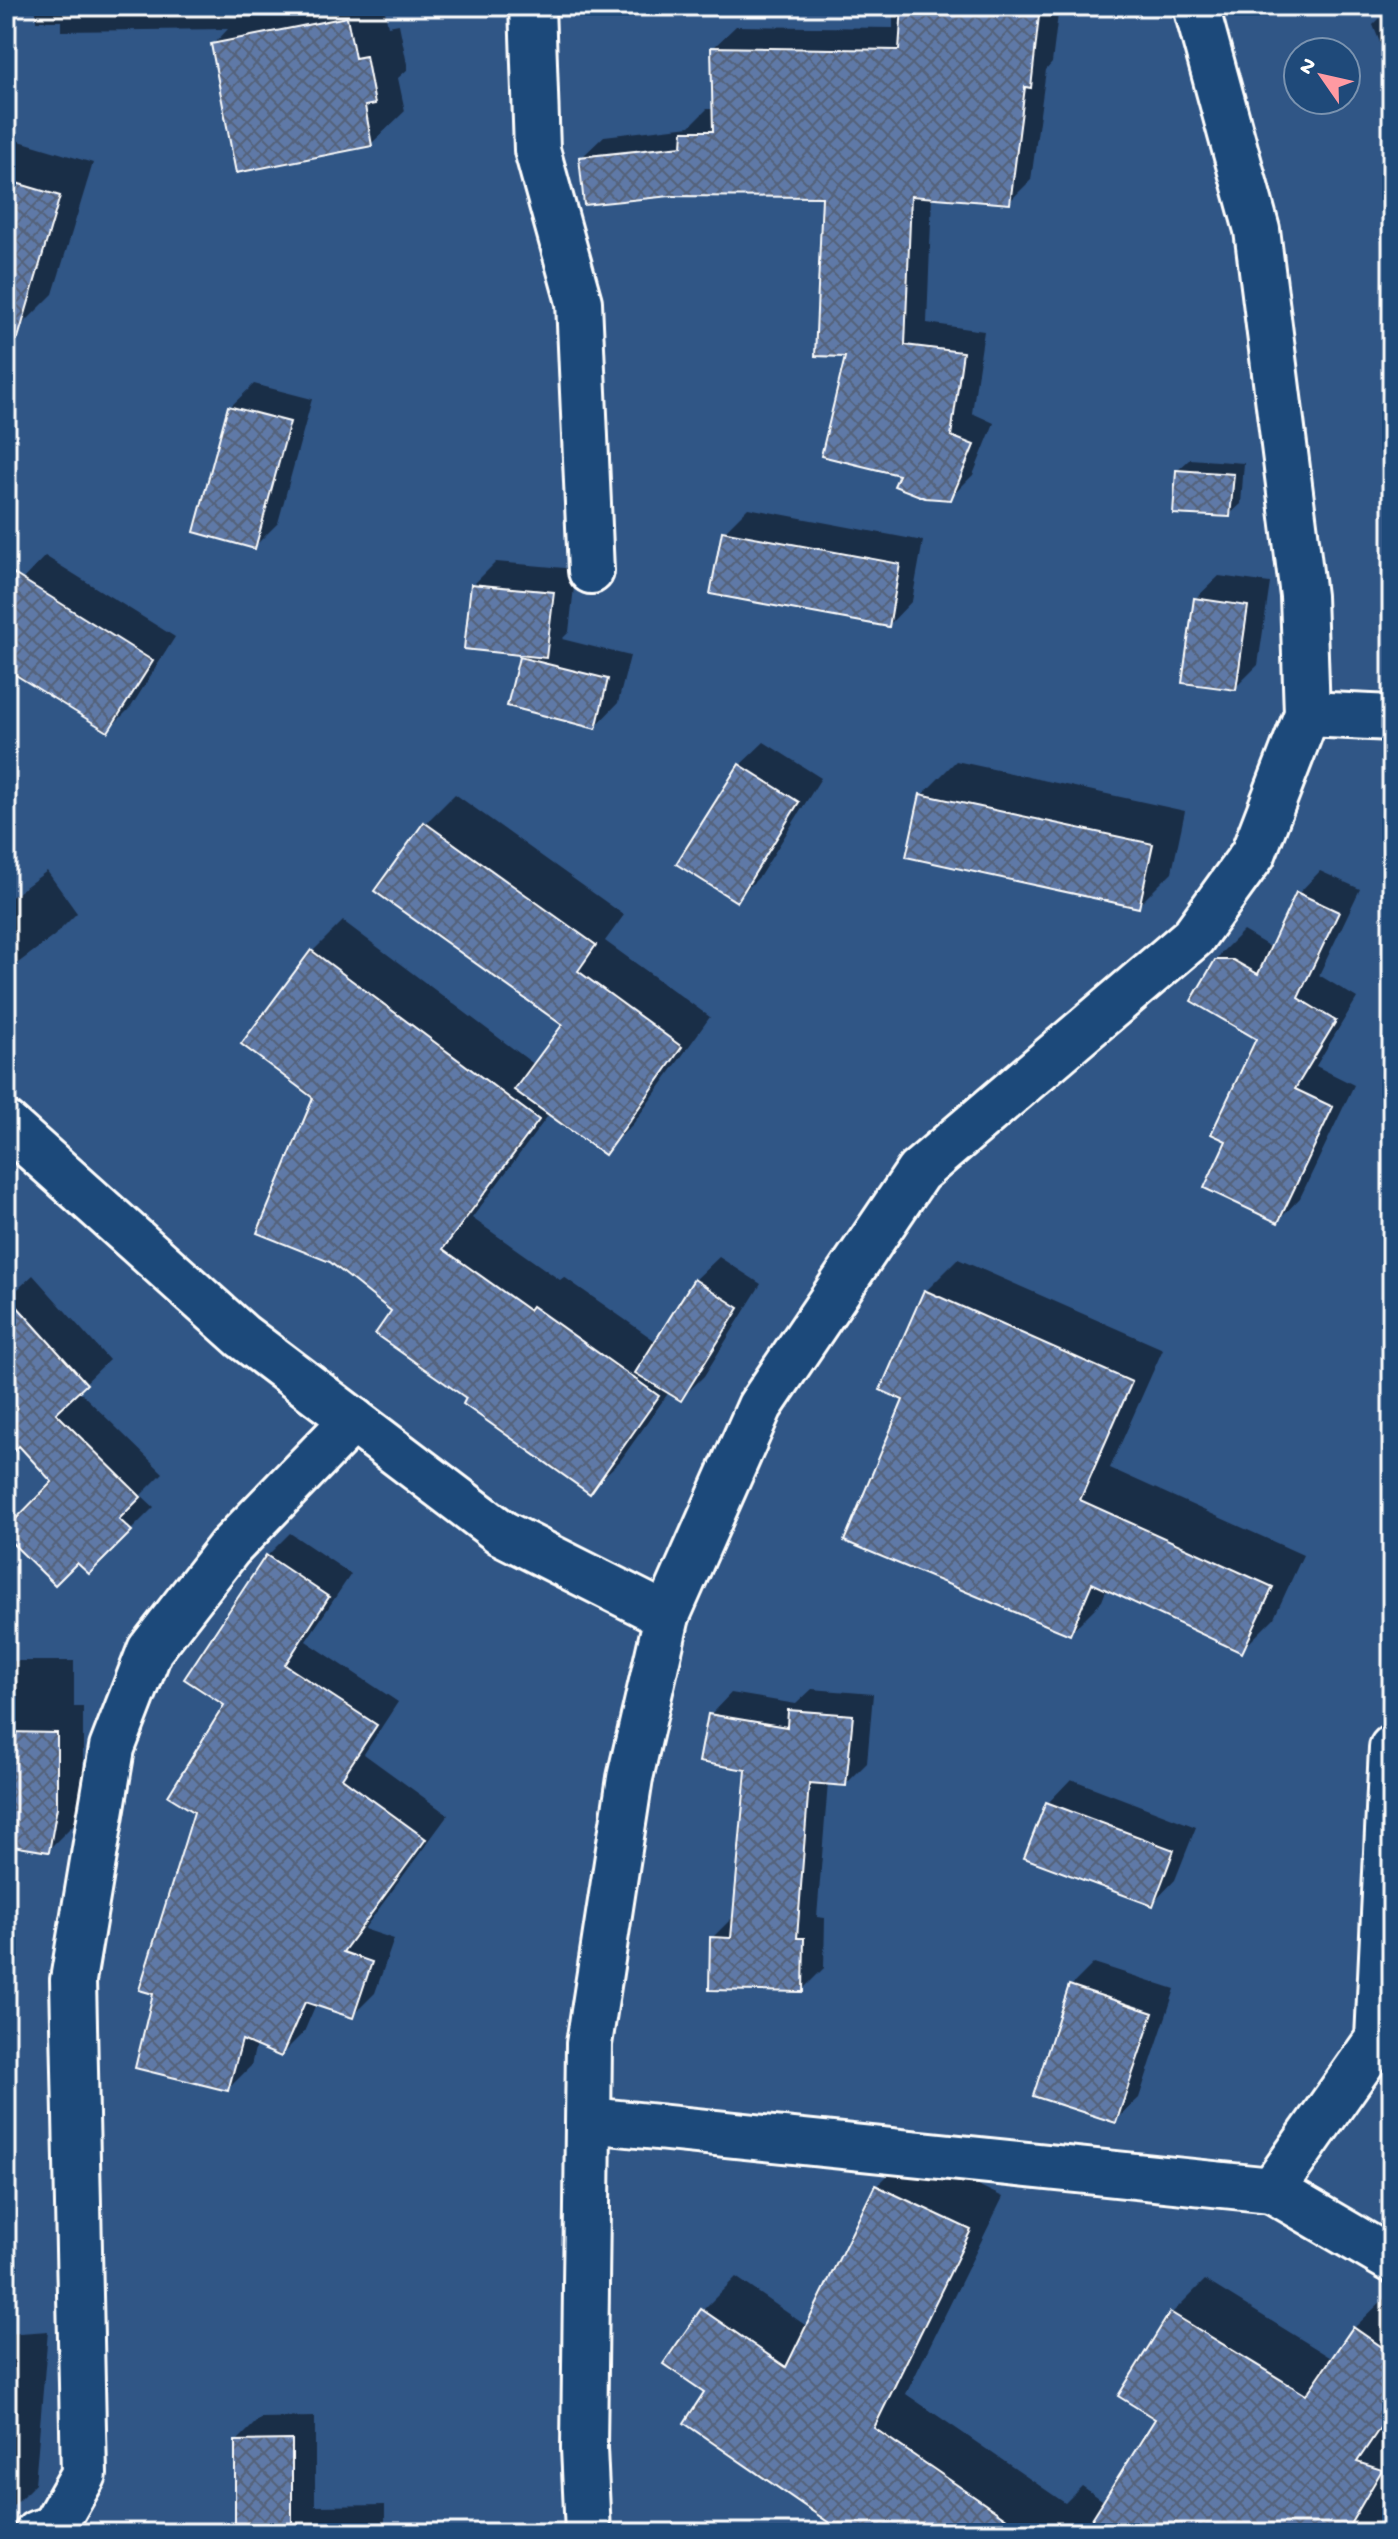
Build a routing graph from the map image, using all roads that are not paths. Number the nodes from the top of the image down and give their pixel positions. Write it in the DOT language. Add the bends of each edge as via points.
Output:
graph roads {
  1 [pos="532,6"];
  2 [pos="1196,6"];
  3 [pos="591,571"];
  4 [pos="1307,714"];
  5 [pos="1392,718"];
  6 [pos="6,1124"];
  7 [pos="353,1420"];
  8 [pos="667,1616"];
  9 [pos="1392,1748"];
  10 [pos="589,2120"];
  11 [pos="1272,2190"];
  12 [pos="1392,2260"];
  13 [pos="37,2533"];
  14 [pos="588,2533"];
  1 -- 3 [label="street" via="537,150 579,302"];
  2 -- 4 [label="street" via="1257,230 1303,596"];
  4 -- 5 [label="street"];
  4 -- 8 [label="street" via="1253,854 1193,937 918,1172 760,1406"];
  6 -- 7 [label="street" via="242,1336"];
  7 -- 8 [label="street" via="502,1533"];
  7 -- 13 [label="street" via="229,1548 150,1650 112,1748 73,1980 84,2474 53,2528"];
  8 -- 10 [label="street" via="630,1778 589,2044"];
  9 -- 11 [label="street" via="1378,2039"];
  10 -- 11 [label="street"];
  10 -- 14 [label="street" via="584,2448"];
  11 -- 12 [label="street"];
}
